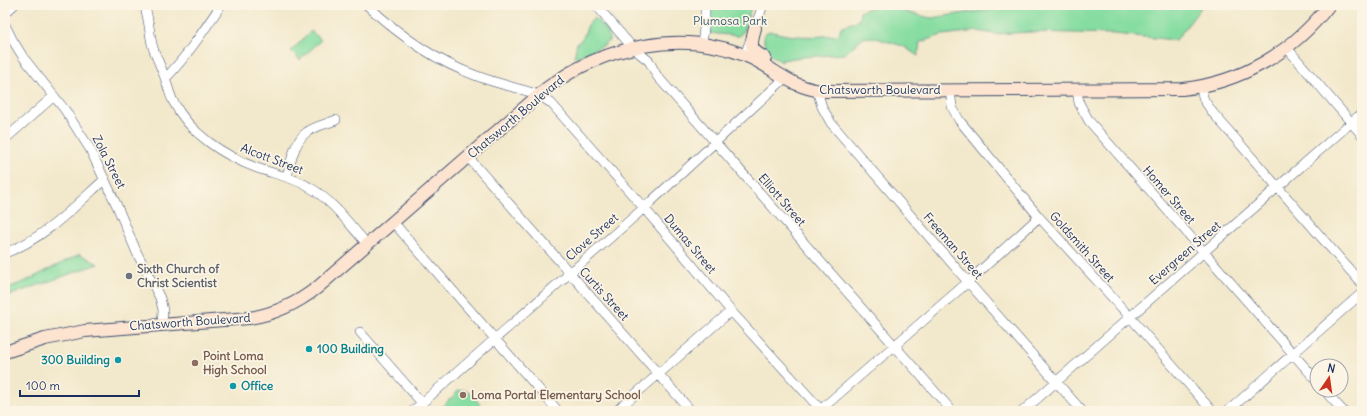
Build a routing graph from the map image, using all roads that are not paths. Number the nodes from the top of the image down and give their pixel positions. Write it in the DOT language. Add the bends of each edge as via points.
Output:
graph roads {
  1 [pos="14,5"];
  2 [pos="144,5"];
  3 [pos="221,5"];
  4 [pos="367,5"];
  5 [pos="596,5"];
  6 [pos="705,5"];
  7 [pos="762,5"];
  8 [pos="1329,5"];
  9 [pos="5,13"];
  10 [pos="5,24"];
  11 [pos="755,28"];
  12 [pos="702,44"];
  13 [pos="633,48"];
  14 [pos="1287,48"];
  15 [pos="745,55"];
  16 [pos="780,75"];
  17 [pos="166,78"];
  18 [pos="1200,86"];
  19 [pos="817,90"];
  20 [pos="950,90"];
  21 [pos="1077,90"];
  22 [pos="54,96"];
  23 [pos="539,96"];
  24 [pos="1362,113"];
  25 [pos="336,120"];
  26 [pos="1351,123"];
  27 [pos="1362,135"];
  28 [pos="5,139"];
  29 [pos="716,142"];
  30 [pos="468,157"];
  31 [pos="286,177"];
  32 [pos="104,179"];
  33 [pos="1278,188"];
  34 [pos="644,208"];
  35 [pos="1039,217"];
  36 [pos="393,222"];
  37 [pos="367,244"];
  38 [pos="5,253"];
  39 [pos="1204,253"];
  40 [pos="569,273"];
  41 [pos="968,282"];
  42 [pos="1362,284"];
  43 [pos="1362,293"];
  44 [pos="731,311"];
  45 [pos="1130,317"];
  46 [pos="162,325"];
  47 [pos="360,332"];
  48 [pos="495,338"];
  49 [pos="894,345"];
  50 [pos="5,352"];
  51 [pos="1293,353"];
  52 [pos="1309,372"];
  53 [pos="658,373"];
  54 [pos="1056,382"];
  55 [pos="1331,398"];
  56 [pos="422,403"];
  57 [pos="820,410"];
  58 [pos="413,411"];
  59 [pos="558,411"];
  60 [pos="616,411"];
  61 [pos="691,411"];
  62 [pos="952,411"];
  63 [pos="1023,411"];
  64 [pos="1082,411"];
  65 [pos="1212,411"];
  66 [pos="1228,411"];
  67 [pos="1342,411"];
  1 -- 9 [label="street"];
  2 -- 17 [label="street, Alcott Street" via="155,54"];
  3 -- 17 [label="street" via="196,43"];
  4 -- 23 [label="street" via="401,35 427,53 476,76"];
  5 -- 13 [label="street, Elliott Street"];
  6 -- 12 [label="street"];
  7 -- 11 [label="street"];
  8 -- 14 [label="main road, Chatsworth Boulevard" via="1310,28"];
  10 -- 22 [label="street, Zola Street" via="23,57"];
  11 -- 15 [label="street"];
  11 -- 16 [label="main road" via="753,49 769,61"];
  12 -- 13 [label="main road, Chatsworth Boulevard"];
  12 -- 15 [label="main road, Chatsworth Boulevard"];
  13 -- 23 [label="main road, Chatsworth Boulevard" via="607,55 582,66"];
  13 -- 29 [label="street, Elliott Street" via="649,61 657,76"];
  14 -- 18 [label="main road, Chatsworth Boulevard" via="1249,71"];
  14 -- 26 [label="street"];
  15 -- 16 [label="main road, Chatsworth Boulevard"];
  16 -- 19 [label="main road, Chatsworth Boulevard" via="799,86"];
  16 -- 29 [label="street, Clove Street"];
  17 -- 31 [label="street, Alcott Street" via="173,102 208,141 232,157"];
  18 -- 21 [label="main road, Chatsworth Boulevard" via="1166,90"];
  18 -- 33 [label="street" via="1204,100 1213,113"];
  19 -- 20 [label="main road, Chatsworth Boulevard"];
  19 -- 41 [label="street, Freeman Street" via="822,107 831,123"];
  20 -- 21 [label="main road, Chatsworth Boulevard"];
  20 -- 35 [label="street, Goldsmith Street" via="956,116"];
  21 -- 39 [label="street, Homer Street" via="1079,103 1089,121"];
  22 -- 28 [label="street"];
  22 -- 32 [label="street, Zola Street" via="80,132"];
  23 -- 30 [label="main road, Chatsworth Boulevard"];
  23 -- 34 [label="street, Dumas Street" via="551,103"];
  24 -- 26 [label="street, Evergreen Street"];
  25 -- 31 [label="street" via="311,129 302,136"];
  26 -- 27 [label="street"];
  26 -- 33 [label="street, Evergreen Street"];
  29 -- 34 [label="street, Clove Street"];
  29 -- 49 [label="street, Elliott Street"];
  30 -- 36 [label="main road, Chatsworth Boulevard"];
  30 -- 40 [label="street, Curtis Street"];
  31 -- 37 [label="street, Alcott Street" via="320,195"];
  32 -- 38 [label="street" via="49,228"];
  32 -- 46 [label="street, Zola Street" via="160,298 163,310"];
  33 -- 39 [label="street, Evergreen Street"];
  33 -- 42 [label="street"];
  34 -- 40 [label="street, Clove Street"];
  34 -- 44 [label="street, Dumas Street"];
  35 -- 41 [label="street"];
  35 -- 45 [label="street, Goldsmith Street"];
  36 -- 37 [label="main road, Chatsworth Boulevard"];
  36 -- 48 [label="street"];
  37 -- 46 [label="main road, Chatsworth Boulevard" via="306,296 272,313 249,318"];
  39 -- 45 [label="street, Evergreen Street"];
  39 -- 51 [label="street, Homer Street"];
  40 -- 48 [label="street, Clove Street"];
  40 -- 53 [label="street, Curtis Street"];
  41 -- 49 [label="street"];
  41 -- 54 [label="street, Freeman Street"];
  43 -- 51 [label="street"];
  44 -- 53 [label="street"];
  44 -- 57 [label="street, Dumas Street"];
  45 -- 54 [label="street, Evergreen Street"];
  45 -- 65 [label="street, Goldsmith Street"];
  46 -- 50 [label="main road, Chatsworth Boulevard" via="74,333 36,341"];
  47 -- 56 [label="street"];
  48 -- 56 [label="street, Clove Street"];
  48 -- 59 [label="street"];
  49 -- 57 [label="street"];
  49 -- 62 [label="street, Elliott Street"];
  51 -- 52 [label="street, Homer Street"];
  51 -- 66 [label="street"];
  53 -- 60 [label="street"];
  53 -- 61 [label="street, Curtis Street"];
  54 -- 63 [label="street, Evergreen Street"];
  54 -- 64 [label="street, Freeman Street"];
  55 -- 67 [label="street"];
  56 -- 58 [label="street, Clove Street"];
}
